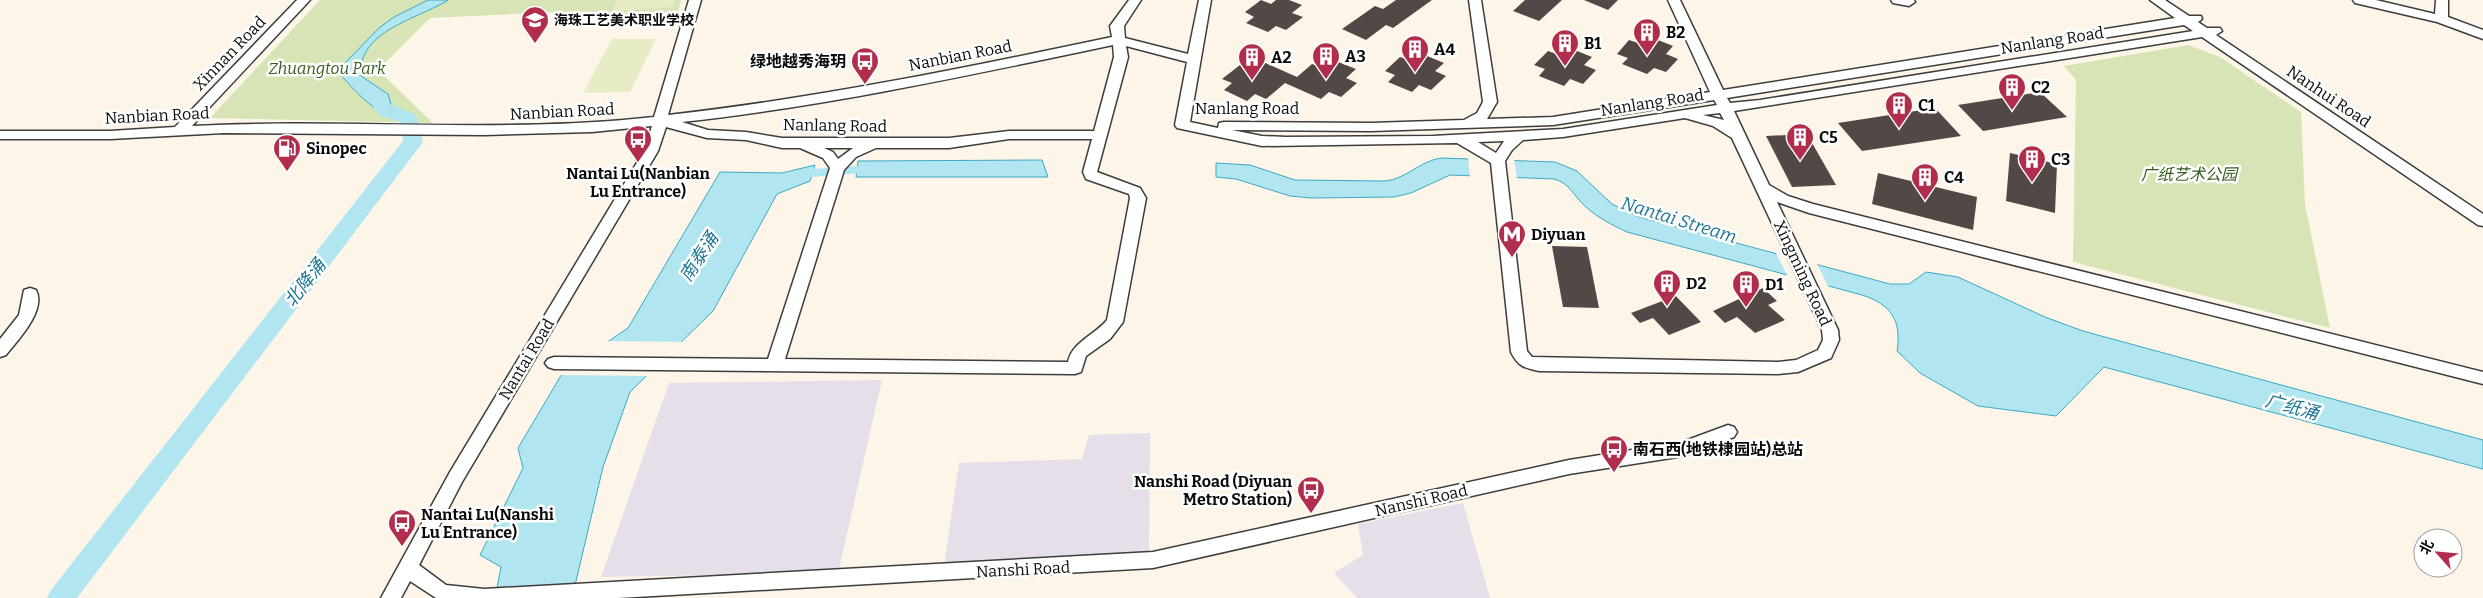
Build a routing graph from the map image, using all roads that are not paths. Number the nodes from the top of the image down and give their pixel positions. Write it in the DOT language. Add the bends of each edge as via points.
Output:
graph roads {
  1 [pos="304,0"];
  2 [pos="695,0"];
  3 [pos="704,0"];
  4 [pos="1135,0"];
  5 [pos="1147,0"];
  6 [pos="1205,0"];
  7 [pos="1475,0"];
  8 [pos="1674,0"];
  9 [pos="2156,0"];
  10 [pos="2168,0"];
  11 [pos="2359,0"];
  12 [pos="2442,0"];
  13 [pos="2196,19"];
  14 [pos="2441,19"];
  15 [pos="2215,31"];
  16 [pos="2113,32"];
  17 [pos="2483,35"];
  18 [pos="1118,40"];
  19 [pos="2164,40"];
  20 [pos="2127,46"];
  21 [pos="1194,60"];
  22 [pos="2246,60"];
  23 [pos="1706,67"];
  24 [pos="1805,81"];
  25 [pos="1762,88"];
  26 [pos="1818,95"];
  27 [pos="1722,101"];
  28 [pos="1490,102"];
  29 [pos="1628,110"];
  30 [pos="1678,114"];
  31 [pos="662,121"];
  32 [pos="1637,121"];
  33 [pos="1534,122"];
  34 [pos="180,130"];
  35 [pos="1461,132"];
  36 [pos="0,135"];
  37 [pos="1099,135"];
  38 [pos="1518,136"];
  39 [pos="1739,136"];
  40 [pos="798,143"];
  41 [pos="881,143"];
  42 [pos="1496,157"];
  43 [pos="837,168"];
  44 [pos="1763,188"];
  45 [pos="1809,208"];
  46 [pos="2483,211"];
  47 [pos="2483,220"];
  48 [pos="1782,229"];
  49 [pos="30,294"];
  50 [pos="0,351"];
  51 [pos="557,358"];
  52 [pos="777,360"];
  53 [pos="2483,378"];
  54 [pos="1728,432"];
  55 [pos="406,568"];
  56 [pos="484,597"];
  57 [pos="391,598"];
  1 -- 34 [label="street, Xinnan Road"];
  2 -- 31 [label="street, Nantai Road" via="663,106"];
  3 -- 31 [label="street, Nantai Road" via="673,105"];
  4 -- 18 [label="street" via="1117,26"];
  5 -- 18 [label="street"];
  6 -- 21 [label="street"];
  7 -- 28 [label="street"];
  8 -- 23 [label="street, Xingming Road"];
  9 -- 22 [label="street, Nanhui Road"];
  10 -- 13 [label="street, Nanhui Road"];
  11 -- 14 [label="street"];
  12 -- 14 [label="street"];
  13 -- 15 [label="street, Nanhui Road"];
  13 -- 16 [label="street, Nanlang Road"];
  14 -- 17 [label="street"];
  15 -- 19 [label="street, Nanlang Road"];
  15 -- 46 [label="street, Nanhui Road"];
  16 -- 20 [label="street" via="2127,38"];
  16 -- 24 [label="street, Nanlang Road"];
  18 -- 21 [label="street"];
  18 -- 31 [label="street, Nanbian Road" via="929,80 752,110"];
  18 -- 37 [label="street" via="1121,57"];
  19 -- 20 [label="street, Nanlang Road"];
  19 -- 22 [label="street" via="2204,45"];
  20 -- 26 [label="street, Nanlang Road"];
  21 -- 35 [label="street, Nanlang Road" via="1182,125 1273,142"];
  22 -- 47 [label="street, Nanhui Road"];
  23 -- 25 [label="street" via="1727,81"];
  23 -- 27 [label="street, Xingming Road"];
  24 -- 25 [label="street, Nanlang Road"];
  24 -- 26 [label="street" via="1804,89"];
  25 -- 27 [label="street, Nanlang Road"];
  26 -- 27 [label="street, Nanlang Road"];
  27 -- 29 [label="street, Nanlang Road"];
  27 -- 30 [label="street, Nanlang Road"];
  27 -- 39 [label="street, Xingming Road"];
  28 -- 33 [label="street" via="1507,114"];
  28 -- 35 [label="street" via="1482,116"];
  29 -- 32 [label="street" via="1638,114"];
  29 -- 33 [label="street, Nanlang Road"];
  30 -- 32 [label="street, Nanlang Road"];
  30 -- 39 [label="street" via="1718,123"];
  31 -- 34 [label="street, Nanbian Road" via="514,131"];
  31 -- 40 [label="street, Nanlang Road" via="713,135"];
  31 -- 55 [label="street, Nantai Road" via="641,170 456,477"];
  32 -- 38 [label="street, Nanlang Road" via="1578,131"];
  33 -- 35 [label="street, Nanlang Road"];
  34 -- 36 [label="street, Nanbian Road" via="110,136"];
  35 -- 38 [label="street, Nanlang Road"];
  35 -- 42 [label="street"];
  37 -- 41 [label="street, Nanlang Road" via="1016,135 949,143"];
  37 -- 52 [label="street" via="1090,175 1130,189 1138,194 1138,198 1126,274 1114,322 1104,335 1082,350 1075,363"];
  38 -- 42 [label="street"];
  39 -- 44 [label="street, Xingming Road"];
  40 -- 41 [label="street, Nanlang Road"];
  40 -- 43 [label="street" via="822,151"];
  41 -- 43 [label="street" via="858,150"];
  42 -- 48 [label="street, Xingming Road" via="1519,352 1526,362 1540,365 1778,368 1798,366 1825,354 1831,340 1830,330"];
  43 -- 52 [label="street"];
  44 -- 45 [label="street" via="1775,196"];
  44 -- 48 [label="street, Xingming Road"];
  45 -- 48 [label="street" via="1786,216"];
  45 -- 53 [label="street"];
  49 -- 50 [label="street" via="27,316"];
  51 -- 52 [label="street"];
  54 -- 56 [label="street, Nanshi Road" via="1684,449 1568,467 1153,560"];
  55 -- 56 [label="street, Nanshi Road" via="428,587 442,594"];
  55 -- 57 [label="street, Nantai Road"];
}
